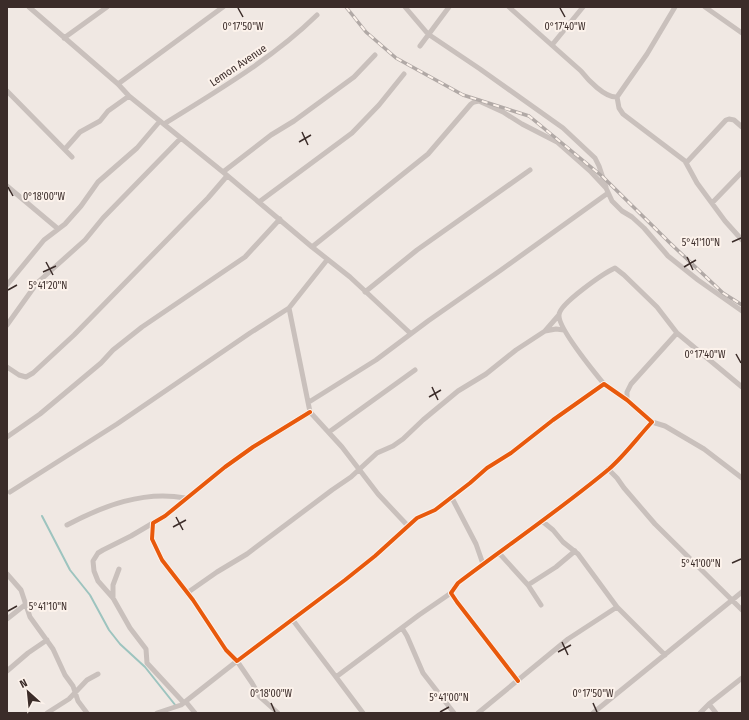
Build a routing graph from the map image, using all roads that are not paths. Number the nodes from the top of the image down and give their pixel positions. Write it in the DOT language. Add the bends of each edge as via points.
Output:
graph roads {
  1 [pos="29,7"];
  2 [pos="107,7"];
  3 [pos="223,7"];
  4 [pos="405,7"];
  5 [pos="449,7"];
  6 [pos="508,7"];
  7 [pos="583,7"];
  8 [pos="675,7"];
  9 [pos="705,7"];
  10 [pos="317,15"];
  11 [pos="742,33"];
  12 [pos="428,34"];
  13 [pos="64,38"];
  14 [pos="552,45"];
  15 [pos="420,46"];
  16 [pos="375,55"];
  17 [pos="404,74"];
  18 [pos="118,84"];
  19 [pos="7,91"];
  20 [pos="129,96"];
  21 [pos="617,97"];
  22 [pos="162,123"];
  23 [pos="742,127"];
  24 [pos="181,138"];
  25 [pos="64,149"];
  26 [pos="72,157"];
  27 [pos="686,163"];
  28 [pos="530,170"];
  29 [pos="742,172"];
  30 [pos="225,174"];
  31 [pos="7,186"];
  32 [pos="607,190"];
  33 [pos="259,202"];
  34 [pos="712,203"];
  35 [pos="280,219"];
  36 [pos="57,228"];
  37 [pos="742,240"];
  38 [pos="312,247"];
  39 [pos="327,260"];
  40 [pos="7,285"];
  41 [pos="365,292"];
  42 [pos="289,308"];
  43 [pos="742,312"];
  44 [pos="558,316"];
  45 [pos="7,325"];
  46 [pos="564,330"];
  47 [pos="545,331"];
  48 [pos="410,333"];
  49 [pos="677,333"];
  50 [pos="7,367"];
  51 [pos="415,370"];
  52 [pos="604,384"];
  53 [pos="742,386"];
  54 [pos="627,392"];
  55 [pos="620,396"];
  56 [pos="627,400"];
  57 [pos="309,402"];
  58 [pos="310,412"];
  59 [pos="652,422"];
  60 [pos="329,432"];
  61 [pos="7,437"];
  62 [pos="360,469"];
  63 [pos="608,469"];
  64 [pos="742,478"];
  65 [pos="10,492"];
  66 [pos="185,498"];
  67 [pos="452,498"];
  68 [pos="542,521"];
  69 [pos="153,523"];
  70 [pos="67,525"];
  71 [pos="408,526"];
  72 [pos="575,551"];
  73 [pos="499,553"];
  74 [pos="483,564"];
  75 [pos="119,569"];
  76 [pos="7,574"];
  77 [pos="528,585"];
  78 [pos="742,592"];
  79 [pos="187,593"];
  80 [pos="451,593"];
  81 [pos="113,598"];
  82 [pos="732,600"];
  83 [pos="26,604"];
  84 [pos="541,605"];
  85 [pos="617,607"];
  86 [pos="742,610"];
  87 [pos="7,619"];
  88 [pos="292,619"];
  89 [pos="402,628"];
  90 [pos="47,640"];
  91 [pos="665,654"];
  92 [pos="237,662"];
  93 [pos="7,671"];
  94 [pos="98,674"];
  95 [pos="336,677"];
  96 [pos="742,678"];
  97 [pos="518,681"];
  98 [pos="75,693"];
  99 [pos="185,702"];
  100 [pos="709,704"];
  101 [pos="47,713"];
  102 [pos="87,713"];
  103 [pos="157,713"];
  104 [pos="195,713"];
  105 [pos="278,713"];
  106 [pos="363,713"];
  107 [pos="454,713"];
  108 [pos="478,713"];
  109 [pos="593,713"];
  110 [pos="700,713"];
  111 [pos="716,713"];
  1 -- 13 [label="street"];
  2 -- 13 [label="street"];
  3 -- 18 [label="street"];
  4 -- 12 [label="street"];
  5 -- 12 [label="street"];
  6 -- 14 [label="street"];
  7 -- 14 [label="street"];
  8 -- 21 [label="street"];
  9 -- 11 [label="street"];
  10 -- 22 [label="street, Lemon Avenue" via="297,35 265,59"];
  12 -- 15 [label="street"];
  12 -- 32 [label="street" via="563,128 595,158"];
  13 -- 18 [label="street"];
  14 -- 21 [label="street" via="606,94 612,98"];
  16 -- 30 [label="street" via="354,77 271,136"];
  17 -- 33 [label="street" via="352,133"];
  18 -- 20 [label="street"];
  19 -- 25 [label="street"];
  20 -- 22 [label="street"];
  20 -- 25 [label="street" via="108,110 100,121 80,132"];
  21 -- 27 [label="street" via="623,114"];
  22 -- 24 [label="street"];
  22 -- 36 [label="street, Lemon Avenue" via="98,182 65,224"];
  23 -- 27 [label="street" via="734,120 726,120"];
  24 -- 30 [label="street"];
  24 -- 45 [label="street" via="84,240 37,283"];
  25 -- 26 [label="street"];
  27 -- 34 [label="street"];
  28 -- 41 [label="street" via="413,252"];
  29 -- 34 [label="street"];
  30 -- 33 [label="street"];
  30 -- 50 [label="street" via="208,198 33,373 26,377"];
  31 -- 36 [label="street"];
  32 -- 38 [label="street" via="557,142 479,101 470,104 428,154"];
  32 -- 43 [label="street" via="612,201 644,228 668,256"];
  32 -- 48 [label="street" via="501,270"];
  33 -- 35 [label="street"];
  34 -- 37 [label="street"];
  35 -- 38 [label="street"];
  35 -- 61 [label="street" via="245,257 142,327 40,414"];
  36 -- 40 [label="street, Lemon Avenue"];
  38 -- 39 [label="street"];
  39 -- 41 [label="street"];
  39 -- 42 [label="street"];
  41 -- 48 [label="street"];
  42 -- 57 [label="street"];
  42 -- 65 [label="street" via="117,424"];
  44 -- 46 [label="street"];
  44 -- 47 [label="street"];
  44 -- 49 [label="street" via="566,303 615,268 638,288"];
  46 -- 47 [label="street"];
  46 -- 52 [label="street"];
  47 -- 62 [label="street" via="458,391 403,439 377,454"];
  48 -- 57 [label="street" via="360,370"];
  49 -- 53 [label="street"];
  49 -- 54 [label="street" via="635,379"];
  51 -- 60 [label="street"];
  52 -- 55 [label="street"];
  52 -- 67 [label="street" via="511,454 487,468"];
  54 -- 55 [label="street"];
  54 -- 56 [label="street"];
  55 -- 56 [label="street"];
  56 -- 59 [label="street"];
  57 -- 58 [label="street"];
  58 -- 60 [label="street"];
  58 -- 66 [label="street" via="243,454"];
  59 -- 63 [label="street"];
  59 -- 64 [label="street" via="665,426 704,449"];
  60 -- 62 [label="street"];
  62 -- 71 [label="street" via="378,494"];
  62 -- 79 [label="street" via="248,554"];
  63 -- 68 [label="street"];
  63 -- 82 [label="street" via="654,524"];
  66 -- 69 [label="street"];
  66 -- 70 [label="street" via="131,498"];
  67 -- 71 [label="street"];
  67 -- 74 [label="street" via="476,544"];
  68 -- 72 [label="street"];
  68 -- 73 [label="street"];
  69 -- 79 [label="street" via="152,539 157,550"];
  69 -- 81 [label="street" via="98,553 93,561 98,581"];
  71 -- 88 [label="street" via="376,556"];
  72 -- 77 [label="street"];
  72 -- 85 [label="street"];
  73 -- 74 [label="street"];
  73 -- 77 [label="street"];
  74 -- 80 [label="street" via="458,582"];
  75 -- 81 [label="street" via="113,585"];
  76 -- 83 [label="street" via="21,590"];
  77 -- 84 [label="street"];
  78 -- 82 [label="street"];
  79 -- 92 [label="street"];
  80 -- 89 [label="street"];
  80 -- 97 [label="street"];
  81 -- 99 [label="street" via="130,628 146,649 147,663"];
  82 -- 86 [label="street"];
  82 -- 91 [label="street"];
  83 -- 87 [label="street"];
  83 -- 90 [label="street" via="30,617"];
  85 -- 91 [label="street"];
  85 -- 97 [label="street" via="568,639"];
  88 -- 92 [label="street"];
  88 -- 95 [label="street"];
  89 -- 95 [label="street"];
  89 -- 107 [label="street" via="423,673"];
  90 -- 93 [label="street" via="28,652"];
  90 -- 98 [label="street"];
  91 -- 109 [label="street"];
  92 -- 99 [label="street"];
  92 -- 105 [label="street" via="260,697"];
  94 -- 98 [label="street" via="87,680"];
  95 -- 106 [label="street"];
  96 -- 100 [label="street"];
  97 -- 108 [label="street"];
  98 -- 101 [label="street"];
  98 -- 102 [label="street" via="78,702"];
  99 -- 103 [label="street"];
  99 -- 104 [label="street"];
  100 -- 110 [label="street"];
  100 -- 111 [label="street"];
}
